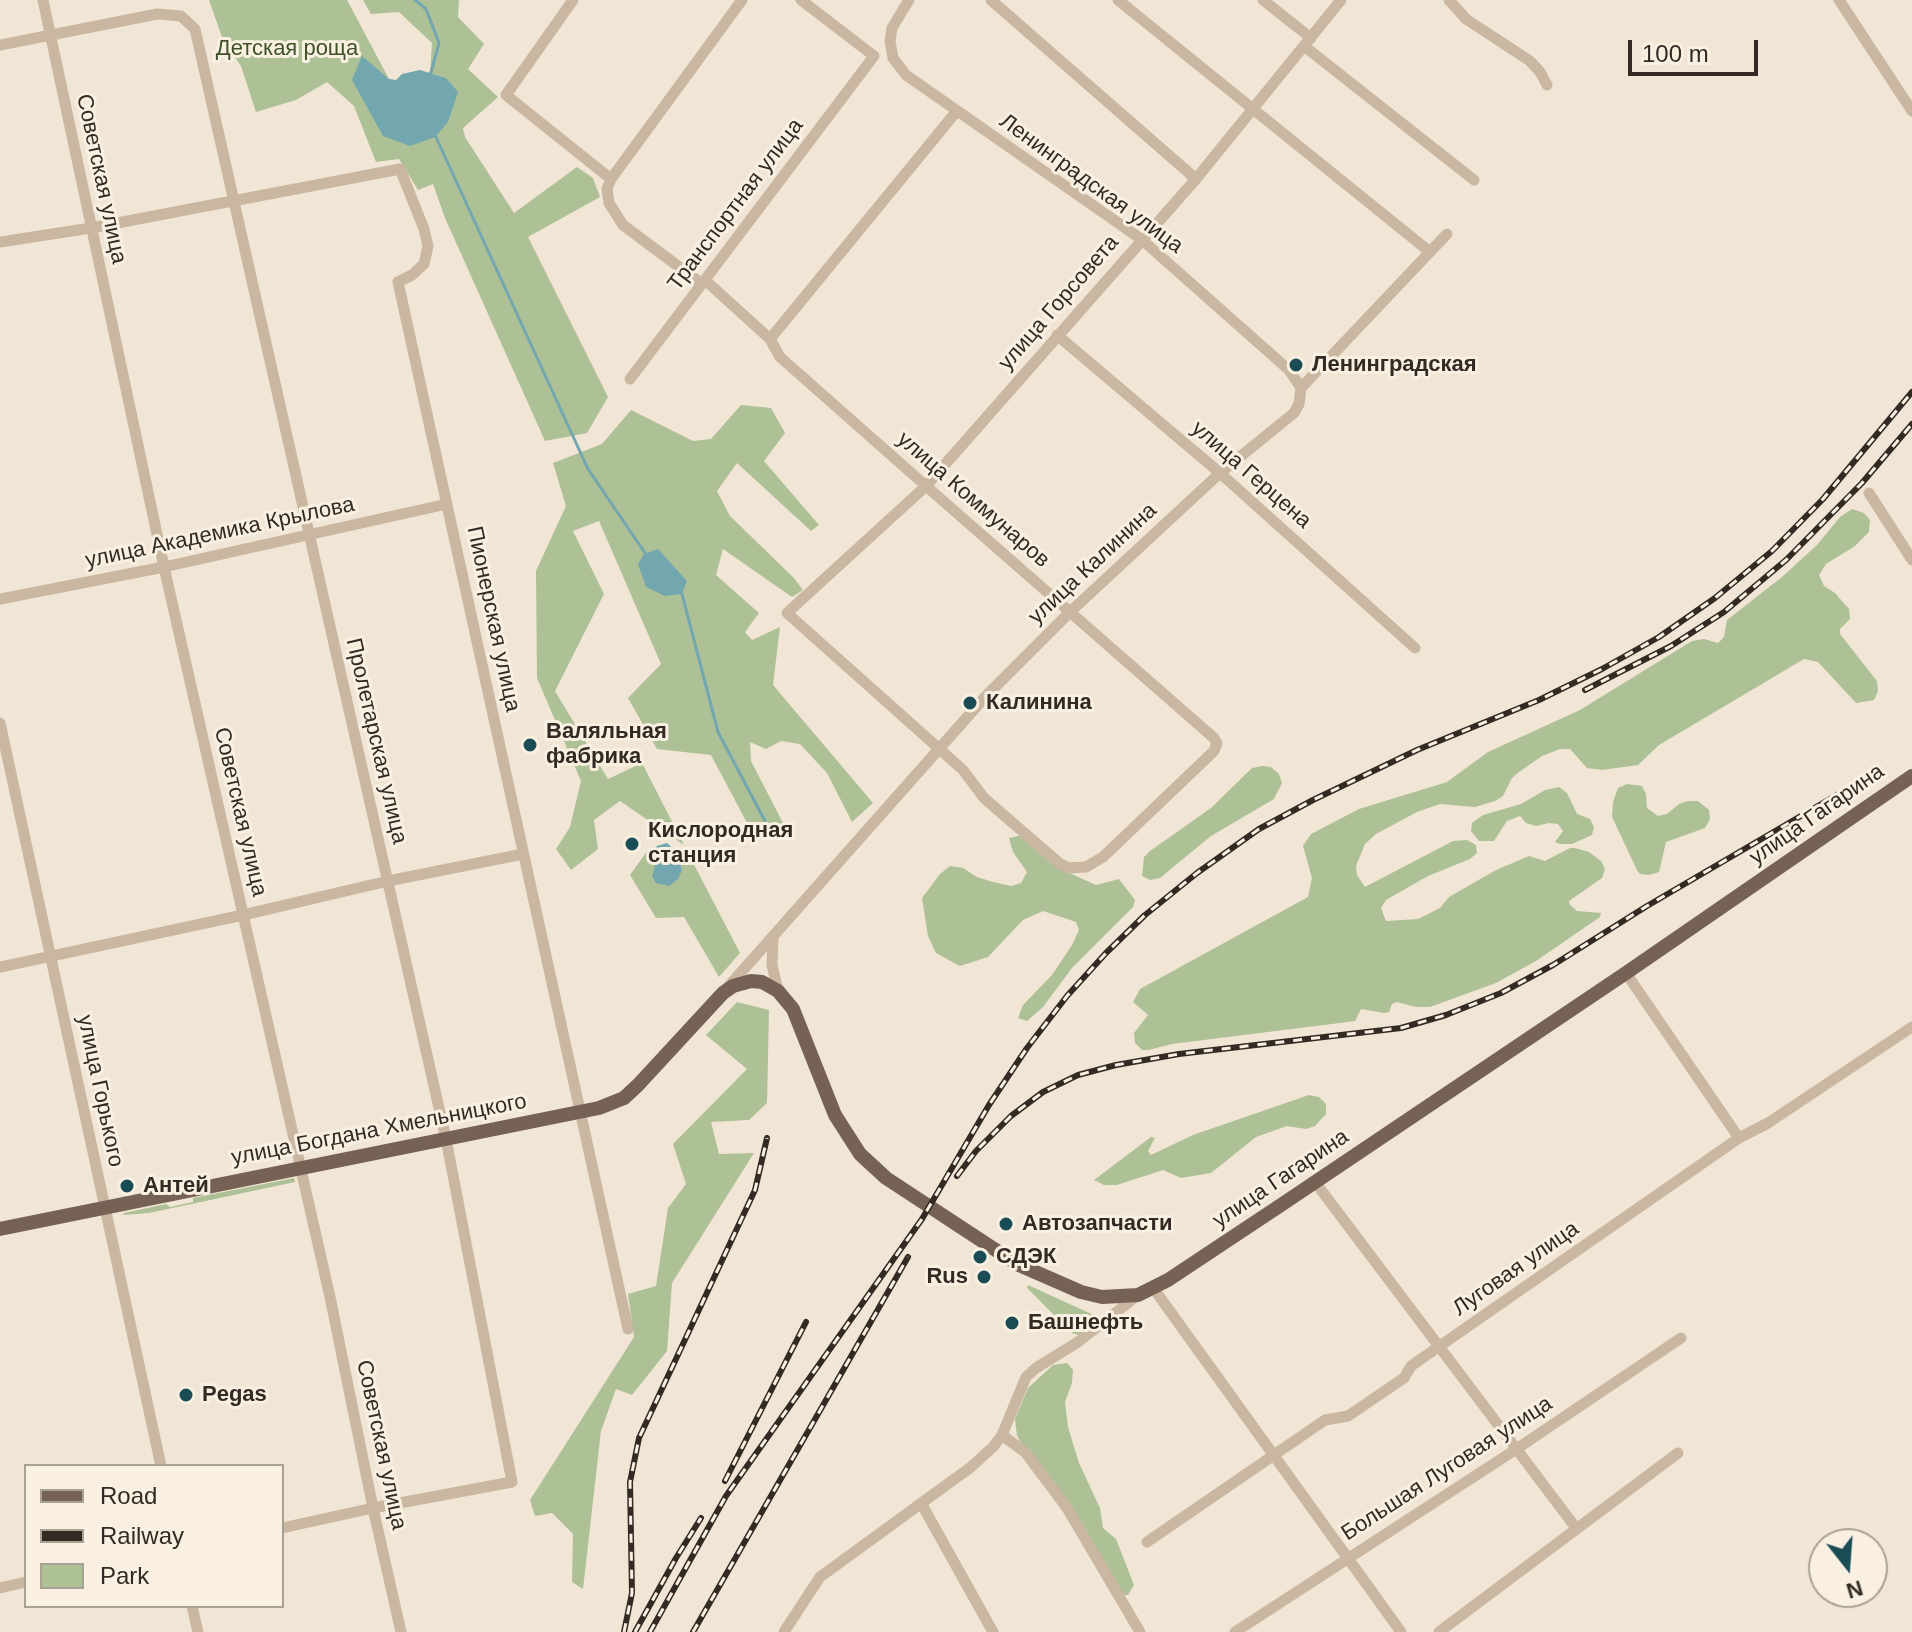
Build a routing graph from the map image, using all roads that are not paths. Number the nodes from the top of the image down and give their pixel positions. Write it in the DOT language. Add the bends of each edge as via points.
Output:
graph roads {
  1 [pos="43,0"];
  2 [pos="573,0"];
  3 [pos="742,0"];
  4 [pos="801,0"];
  5 [pos="909,0"];
  6 [pos="991,0"];
  7 [pos="1118,0"];
  8 [pos="1263,0"];
  9 [pos="1341,0"];
  10 [pos="1449,0"];
  11 [pos="1839,0"];
  12 [pos="51,36"];
  13 [pos="1307,42"];
  14 [pos="0,45"];
  15 [pos="890,50"];
  16 [pos="874,56"];
  17 [pos="1547,85"];
  18 [pos="1252,108"];
  19 [pos="1912,111"];
  20 [pos="956,112"];
  21 [pos="611,179"];
  22 [pos="1196,179"];
  23 [pos="1474,180"];
  24 [pos="232,201"];
  25 [pos="91,228"];
  26 [pos="1447,234"];
  27 [pos="1141,239"];
  28 [pos="0,242"];
  29 [pos="1430,252"];
  30 [pos="704,282"];
  31 [pos="1057,335"];
  32 [pos="770,339"];
  33 [pos="630,379"];
  34 [pos="1301,388"];
  35 [pos="1220,473"];
  36 [pos="926,486"];
  37 [pos="1869,493"];
  38 [pos="447,504"];
  39 [pos="308,534"];
  40 [pos="1912,560"];
  41 [pos="164,567"];
  42 [pos="0,599"];
  43 [pos="1070,612"];
  44 [pos="1415,648"];
  45 [pos="0,723"];
  46 [pos="938,748"];
  47 [pos="1912,776"];
  48 [pos="523,854"];
  49 [pos="388,881"];
  50 [pos="243,915"];
  51 [pos="773,936"];
  52 [pos="51,956"];
  53 [pos="0,967"];
  54 [pos="1626,973"];
  55 [pos="778,991"];
  56 [pos="723,993"];
  57 [pos="1912,1027"];
  58 [pos="582,1112"];
  59 [pos="1739,1138"];
  60 [pos="446,1139"];
  61 [pos="299,1169"];
  62 [pos="1315,1182"];
  63 [pos="104,1208"];
  64 [pos="0,1229"];
  65 [pos="1154,1289"];
  66 [pos="1138,1295"];
  67 [pos="628,1329"];
  68 [pos="1681,1338"];
  69 [pos="1439,1347"];
  70 [pos="1002,1435"];
  71 [pos="1518,1448"];
  72 [pos="1678,1453"];
  73 [pos="1274,1456"];
  74 [pos="161,1464"];
  75 [pos="921,1503"];
  76 [pos="373,1508"];
  77 [pos="284,1528"];
  78 [pos="1576,1528"];
  79 [pos="1147,1542"];
  80 [pos="1350,1558"];
  81 [pos="24,1582"];
  82 [pos="0,1588"];
  83 [pos="192,1608"];
  84 [pos="198,1632"];
  85 [pos="401,1632"];
  86 [pos="784,1632"];
  87 [pos="993,1632"];
  88 [pos="1140,1632"];
  89 [pos="1235,1632"];
  90 [pos="1401,1632"];
  91 [pos="1439,1632"];
  1 -- 12 [label="street, Советская улица"];
  2 -- 21 [label="street" via="506,95"];
  3 -- 21 [label="street"];
  4 -- 16 [label="street"];
  5 -- 15 [label="street" via="892,28"];
  6 -- 22 [label="street"];
  7 -- 18 [label="street"];
  8 -- 13 [label="street"];
  9 -- 13 [label="street, улица Горсовета"];
  10 -- 17 [label="street" via="1466,19 1530,61"];
  11 -- 19 [label="street"];
  12 -- 14 [label="street"];
  12 -- 24 [label="street, Пролетарская улица" via="157,14 181,16 195,29"];
  12 -- 25 [label="street, Советская улица"];
  13 -- 18 [label="street, улица Горсовета"];
  13 -- 23 [label="street"];
  15 -- 16 [label="street"];
  15 -- 20 [label="street, Ленинградская улица" via="906,75"];
  16 -- 30 [label="street, Транспортная улица"];
  18 -- 22 [label="street, улица Горсовета"];
  18 -- 29 [label="street"];
  20 -- 27 [label="street, Ленинградская улица"];
  20 -- 32 [label="street"];
  21 -- 30 [label="street, улица Коммунаров" via="609,203 623,225"];
  22 -- 27 [label="street, улица Горсовета"];
  24 -- 25 [label="street"];
  24 -- 38 [label="street, Пионерская улица" via="400,169 428,246 424,264 398,282"];
  24 -- 39 [label="street, Пролетарская улица"];
  25 -- 28 [label="street"];
  25 -- 41 [label="street, Советская улица"];
  26 -- 29 [label="street, улица Калинина"];
  27 -- 31 [label="street, улица Горсовета"];
  27 -- 34 [label="street, Ленинградская улица" via="1289,370"];
  29 -- 34 [label="street, улица Калинина"];
  30 -- 32 [label="street, улица Коммунаров"];
  30 -- 33 [label="street, Транспортная улица"];
  31 -- 35 [label="street, улица Герцена"];
  31 -- 36 [label="street, улица Горсовета"];
  32 -- 36 [label="street, улица Коммунаров" via="780,357"];
  34 -- 35 [label="street, улица Калинина" via="1294,413"];
  35 -- 43 [label="street, улица Калинина"];
  35 -- 44 [label="street, улица Герцена"];
  36 -- 43 [label="street, улица Коммунаров"];
  36 -- 46 [label="street, улица Горсовета" via="787,613"];
  37 -- 40 [label="street"];
  38 -- 39 [label="street, улица Академика Крылова"];
  38 -- 48 [label="street, Пионерская улица"];
  39 -- 41 [label="street, улица Академика Крылова"];
  39 -- 49 [label="street, Пролетарская улица"];
  41 -- 42 [label="street, улица Академика Крылова"];
  41 -- 50 [label="street, Советская улица"];
  43 -- 46 [label="street, улица Калинина"];
  43 -- 46 [label="street, улица Коммунаров" via="1214,738 1216,747 1103,857 1077,869 1059,863 984,798"];
  45 -- 52 [label="street, улица Горького"];
  46 -- 51 [label="street, улица Калинина"];
  47 -- 54 [label="main road, улица Гагарина"];
  48 -- 49 [label="street"];
  48 -- 58 [label="street, Пионерская улица"];
  49 -- 50 [label="street"];
  49 -- 60 [label="street, Пролетарская улица"];
  50 -- 52 [label="street"];
  50 -- 61 [label="street, Советская улица"];
  51 -- 55 [label="street"];
  51 -- 56 [label="street, улица Калинина"];
  52 -- 53 [label="street"];
  52 -- 63 [label="street, улица Горького"];
  54 -- 59 [label="street"];
  54 -- 62 [label="main road, улица Гагарина"];
  55 -- 56 [label="main road" via="751,981"];
  55 -- 66 [label="main road, улица Гагарина" via="793,1009 848,1138 886,1178 1017,1264 1081,1292"];
  56 -- 58 [label="main road, улица Богдана Хмельницкого" via="631,1092"];
  57 -- 59 [label="street, Луговая улица"];
  58 -- 60 [label="main road, улица Богдана Хмельницкого"];
  58 -- 67 [label="street, Пионерская улица"];
  59 -- 69 [label="street, Луговая улица"];
  60 -- 61 [label="main road, улица Богдана Хмельницкого"];
  60 -- 76 [label="street, Пролетарская улица" via="512,1482"];
  61 -- 63 [label="main road, улица Богдана Хмельницкого"];
  61 -- 76 [label="street, Советская улица"];
  62 -- 65 [label="main road, улица Гагарина"];
  62 -- 69 [label="street"];
  63 -- 64 [label="main road, улица Богдана Хмельницкого"];
  63 -- 74 [label="street, улица Горького"];
  65 -- 66 [label="main road, улица Гагарина"];
  65 -- 73 [label="street"];
  66 -- 70 [label="street" via="1026,1377"];
  68 -- 71 [label="street, Большая Луговая улица"];
  69 -- 71 [label="street"];
  69 -- 73 [label="street, Луговая улица" via="1348,1416 1325,1420"];
  70 -- 75 [label="street" via="971,1467"];
  70 -- 88 [label="street" via="1025,1452 1067,1508"];
  71 -- 78 [label="street"];
  71 -- 80 [label="street, Большая Луговая улица"];
  72 -- 78 [label="street"];
  73 -- 79 [label="street, Луговая улица"];
  73 -- 80 [label="street"];
  75 -- 86 [label="street" via="820,1577"];
  75 -- 87 [label="street"];
  76 -- 77 [label="street"];
  76 -- 85 [label="street, Советская улица"];
  78 -- 91 [label="street"];
  80 -- 89 [label="street, Большая Луговая улица"];
  80 -- 90 [label="street"];
  81 -- 82 [label="street"];
  83 -- 84 [label="street"];
}
